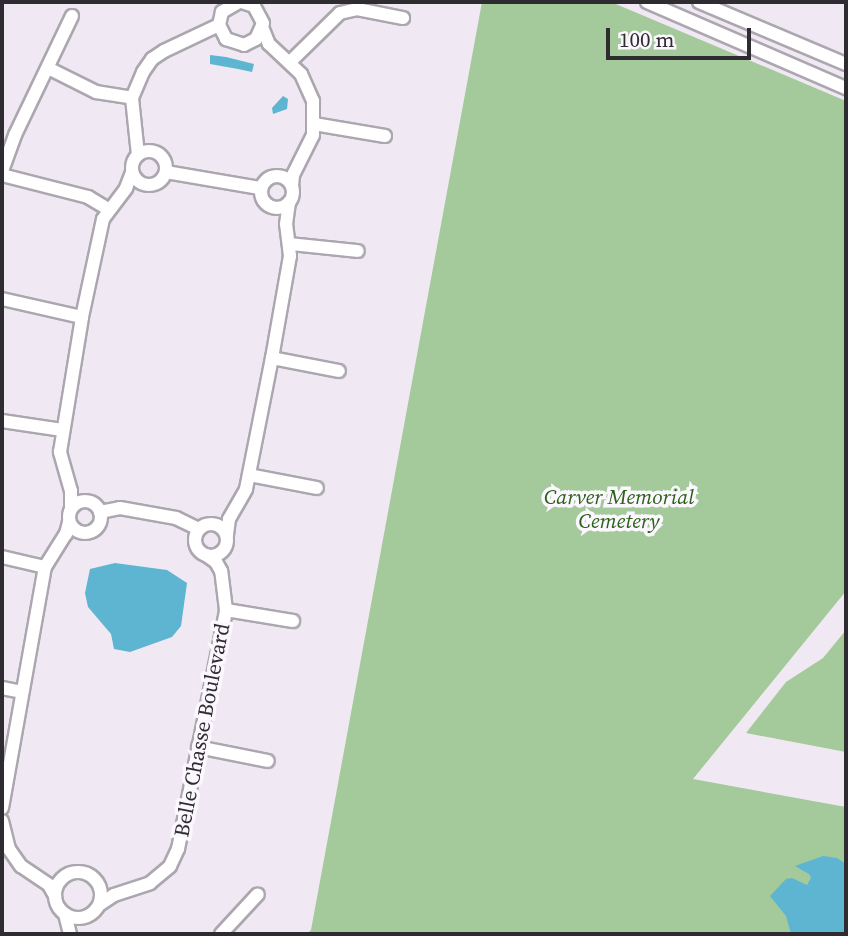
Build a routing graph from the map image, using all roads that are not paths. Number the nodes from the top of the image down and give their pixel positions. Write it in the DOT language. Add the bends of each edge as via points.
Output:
graph roads {
  1 [pos="647,2"];
  2 [pos="699,2"];
  3 [pos="234,3"];
  4 [pos="259,7"];
  5 [pos="72,16"];
  6 [pos="403,18"];
  7 [pos="262,27"];
  8 [pos="216,30"];
  9 [pos="250,43"];
  10 [pos="277,52"];
  11 [pos="290,62"];
  12 [pos="846,64"];
  13 [pos="48,68"];
  14 [pos="846,88"];
  15 [pos="132,98"];
  16 [pos="314,124"];
  17 [pos="385,136"];
  18 [pos="137,139"];
  19 [pos="152,152"];
  20 [pos="138,155"];
  21 [pos="297,167"];
  22 [pos="132,172"];
  23 [pos="166,172"];
  24 [pos="2,173"];
  25 [pos="280,176"];
  26 [pos="142,184"];
  27 [pos="292,186"];
  28 [pos="126,188"];
  29 [pos="260,188"];
  30 [pos="289,202"];
  31 [pos="272,207"];
  32 [pos="108,209"];
  33 [pos="286,224"];
  34 [pos="290,244"];
  35 [pos="358,251"];
  36 [pos="2,299"];
  37 [pos="82,317"];
  38 [pos="272,358"];
  39 [pos="339,372"];
  40 [pos="2,421"];
  41 [pos="62,430"];
  42 [pos="249,475"];
  43 [pos="317,488"];
  44 [pos="77,504"];
  45 [pos="100,512"];
  46 [pos="229,519"];
  47 [pos="69,522"];
  48 [pos="213,523"];
  49 [pos="199,529"];
  50 [pos="80,533"];
  51 [pos="62,540"];
  52 [pos="227,541"];
  53 [pos="206,555"];
  54 [pos="2,557"];
  55 [pos="45,567"];
  56 [pos="221,571"];
  57 [pos="226,610"];
  58 [pos="293,621"];
  59 [pos="2,688"];
  60 [pos="22,692"];
  61 [pos="198,747"];
  62 [pos="268,761"];
  63 [pos="2,808"];
  64 [pos="2,821"];
  65 [pos="62,879"];
  66 [pos="45,882"];
  67 [pos="100,886"];
  68 [pos="258,894"];
  69 [pos="114,895"];
  70 [pos="55,896"];
  71 [pos="99,905"];
  72 [pos="65,914"];
  73 [pos="82,918"];
  74 [pos="70,934"];
  75 [pos="221,934"];
  1 -- 14 [label="street"];
  2 -- 12 [label="street"];
  3 -- 4 [label="street, Belle Chasse Boulevard"];
  3 -- 8 [label="street, Belle Chasse Boulevard"];
  4 -- 7 [label="street, Belle Chasse Boulevard"];
  5 -- 13 [label="street"];
  6 -- 11 [label="street" via="357,9 340,13"];
  7 -- 9 [label="street"];
  7 -- 10 [label="street, Belle Chasse Boulevard"];
  8 -- 9 [label="street, Belle Chasse Boulevard" via="231,43"];
  8 -- 15 [label="street" via="180,42 152,59"];
  9 -- 10 [label="street, Belle Chasse Boulevard"];
  10 -- 11 [label="street, Belle Chasse Boulevard"];
  11 -- 16 [label="street, Belle Chasse Boulevard" via="310,88"];
  13 -- 15 [label="street" via="96,92"];
  13 -- 24 [label="street"];
  15 -- 18 [label="street"];
  16 -- 17 [label="street"];
  16 -- 21 [label="street, Belle Chasse Boulevard"];
  18 -- 19 [label="street"];
  18 -- 20 [label="street"];
  19 -- 20 [label="street"];
  19 -- 23 [label="street" via="162,157"];
  20 -- 22 [label="street"];
  21 -- 25 [label="street"];
  21 -- 27 [label="street, Belle Chasse Boulevard"];
  22 -- 26 [label="street"];
  22 -- 28 [label="street"];
  23 -- 26 [label="street" via="157,184"];
  23 -- 29 [label="street"];
  24 -- 32 [label="street" via="88,197"];
  25 -- 27 [label="street"];
  25 -- 29 [label="street" via="268,178"];
  26 -- 28 [label="street"];
  27 -- 30 [label="street, Belle Chasse Boulevard"];
  28 -- 32 [label="street"];
  29 -- 31 [label="street, Belle Chasse Boulevard" via="264,202"];
  30 -- 31 [label="street"];
  30 -- 33 [label="street, Belle Chasse Boulevard"];
  31 -- 33 [label="street, Belle Chasse Boulevard"];
  32 -- 37 [label="street"];
  33 -- 34 [label="street, Belle Chasse Boulevard"];
  34 -- 35 [label="street"];
  34 -- 38 [label="street, Belle Chasse Boulevard"];
  36 -- 37 [label="street"];
  37 -- 41 [label="street"];
  38 -- 39 [label="street"];
  38 -- 42 [label="street, Belle Chasse Boulevard"];
  40 -- 41 [label="street"];
  41 -- 44 [label="street" via="60,452"];
  42 -- 43 [label="street"];
  42 -- 46 [label="street, Belle Chasse Boulevard"];
  44 -- 45 [label="street" via="95,505"];
  44 -- 47 [label="street"];
  45 -- 49 [label="street" via="120,508 176,518"];
  45 -- 50 [label="street" via="94,530"];
  46 -- 48 [label="street"];
  46 -- 52 [label="street, Belle Chasse Boulevard"];
  47 -- 50 [label="street"];
  47 -- 51 [label="street"];
  48 -- 49 [label="street"];
  48 -- 52 [label="street" via="222,527"];
  49 -- 53 [label="street" via="195,544"];
  50 -- 51 [label="street"];
  51 -- 55 [label="street"];
  52 -- 53 [label="street" via="219,554"];
  52 -- 56 [label="street, Belle Chasse Boulevard"];
  53 -- 56 [label="street"];
  54 -- 55 [label="street"];
  55 -- 60 [label="street"];
  56 -- 57 [label="street, Belle Chasse Boulevard"];
  57 -- 58 [label="street"];
  57 -- 61 [label="street, Belle Chasse Boulevard"];
  59 -- 60 [label="street"];
  60 -- 63 [label="street"];
  61 -- 62 [label="street"];
  61 -- 69 [label="street, Belle Chasse Boulevard" via="175,859 150,883"];
  64 -- 66 [label="street, Belle Chasse Boulevard" via="9,849 21,866"];
  65 -- 66 [label="street"];
  65 -- 67 [label="street" via="70,873 86,872"];
  65 -- 70 [label="street"];
  66 -- 70 [label="street, Belle Chasse Boulevard"];
  67 -- 69 [label="street"];
  67 -- 71 [label="street"];
  68 -- 75 [label="street"];
  69 -- 71 [label="street, Belle Chasse Boulevard"];
  70 -- 72 [label="street, Belle Chasse Boulevard"];
  71 -- 73 [label="street, Belle Chasse Boulevard"];
  72 -- 73 [label="street"];
  72 -- 74 [label="street, Belle Chasse Boulevard"];
  73 -- 74 [label="street, Belle Chasse Boulevard"];
}
